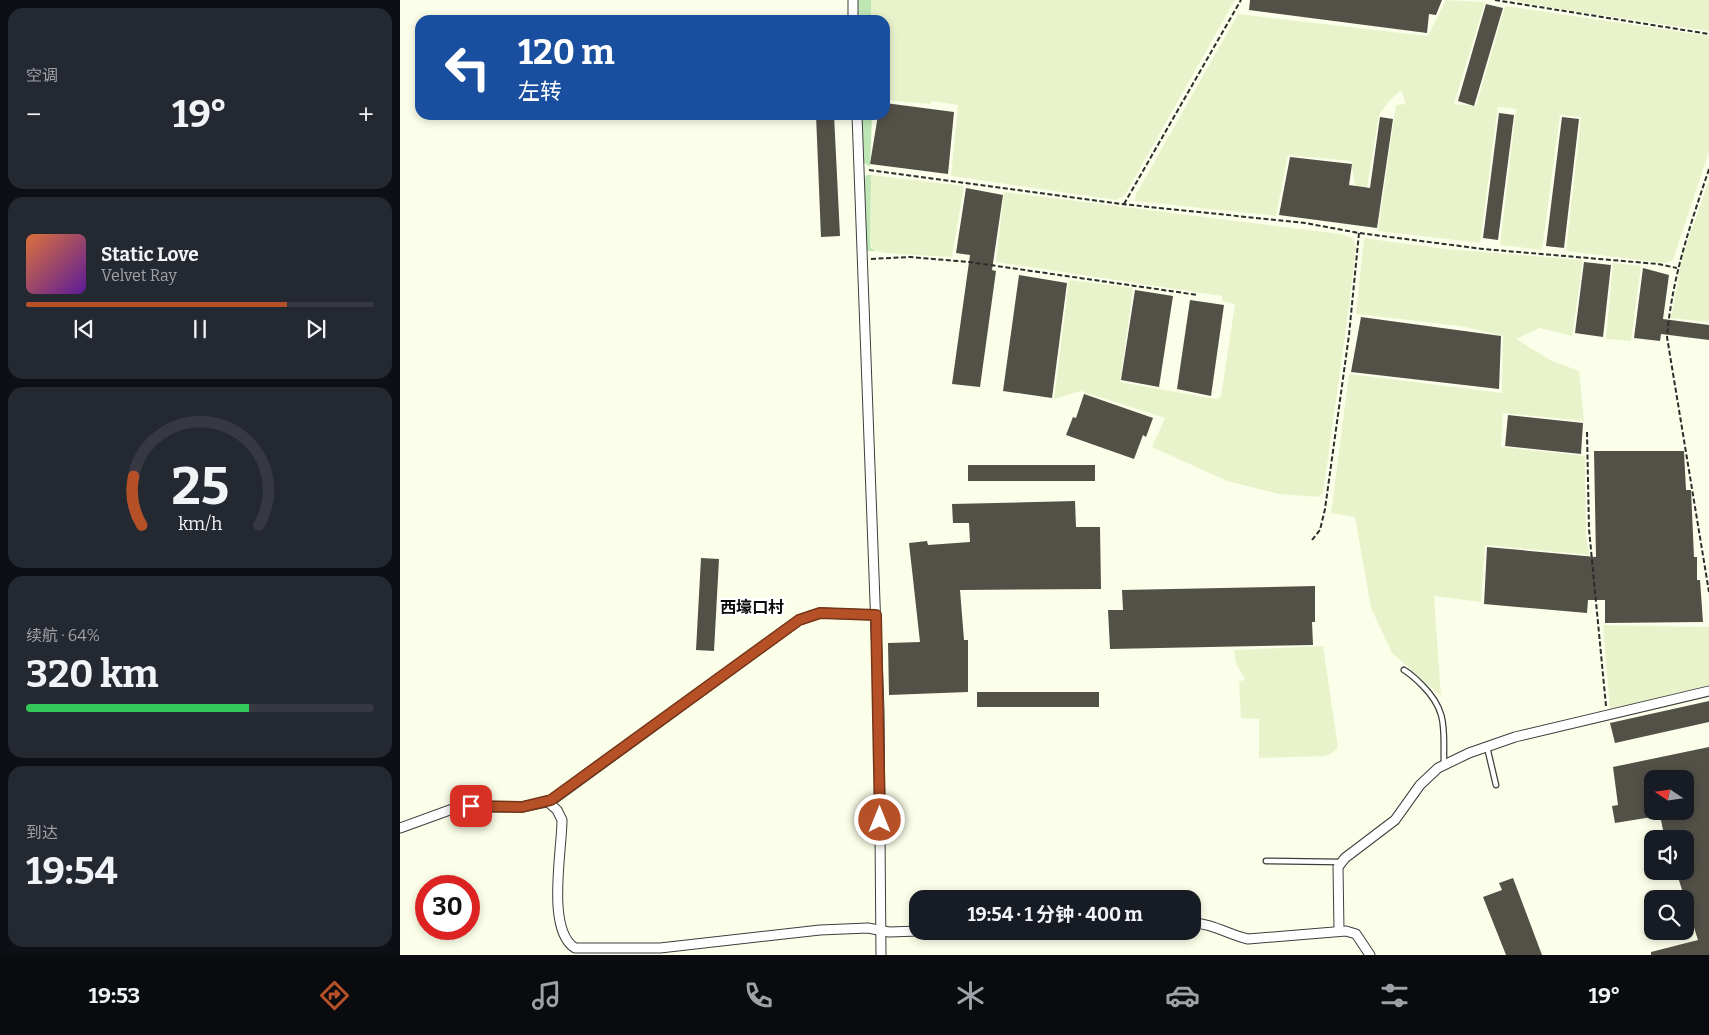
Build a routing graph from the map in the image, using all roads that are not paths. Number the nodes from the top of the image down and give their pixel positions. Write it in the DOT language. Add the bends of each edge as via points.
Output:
graph roads {
  1 [pos="853,0"];
  2 [pos="853,15"];
  3 [pos="857,120"];
  4 [pos="876,615"];
  5 [pos="1404,670"];
  6 [pos="1709,691"];
  7 [pos="1487,747"];
  8 [pos="1444,765"];
  9 [pos="1496,785"];
  10 [pos="548,802"];
  11 [pos="400,828"];
  12 [pos="1266,861"];
  13 [pos="1341,862"];
  14 [pos="1201,924"];
  15 [pos="881,930"];
  16 [pos="1339,930"];
  17 [pos="909,931"];
  18 [pos="627,952"];
  19 [pos="881,955"];
  20 [pos="1370,955"];
  1 -- 2 [label="street"];
  3 -- 4 [label="street"];
  4 -- 10 [label="street" via="820,613 799,620"];
  4 -- 15 [label="street"];
  5 -- 8 [label="lane" via="1438,704 1442,716"];
  6 -- 7 [label="street" via="1515,737"];
  7 -- 8 [label="street"];
  7 -- 9 [label="lane"];
  8 -- 13 [label="street" via="1420,785 1395,820"];
  10 -- 11 [label="street" via="522,807 458,807"];
  10 -- 18 [label="street" via="562,820 560,927 569,944 580,950"];
  12 -- 13 [label="lane"];
  13 -- 16 [label="street" via="1337,872"];
  14 -- 16 [label="street" via="1248,939"];
  15 -- 17 [label="street"];
  15 -- 18 [label="street" via="792,932"];
  15 -- 19 [label="street"];
  16 -- 20 [label="street" via="1356,934"];
}
